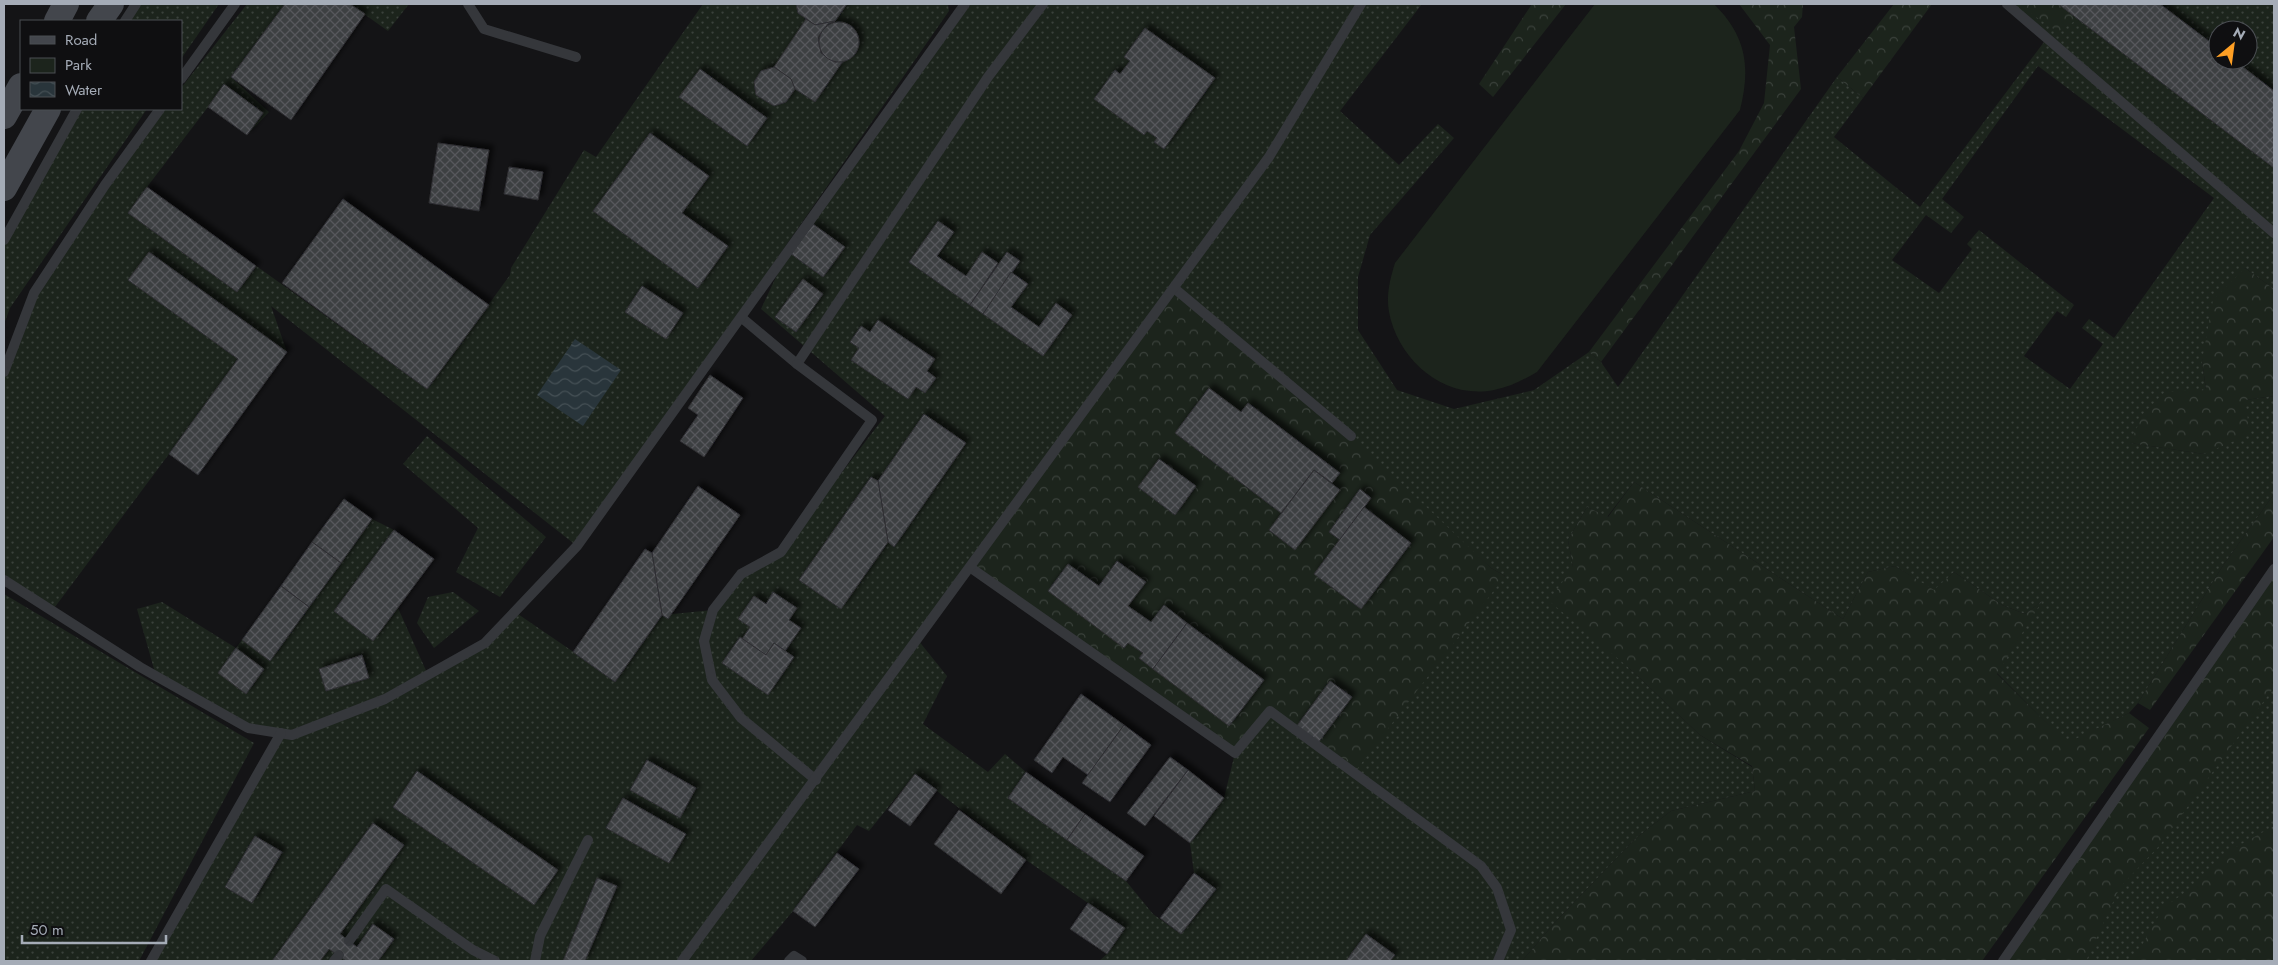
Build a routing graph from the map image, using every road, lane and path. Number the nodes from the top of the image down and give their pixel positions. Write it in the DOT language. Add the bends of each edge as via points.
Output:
graph roads {
  1 [pos="46,4"];
  2 [pos="66,4"];
  3 [pos="111,4"];
  4 [pos="136,4"];
  5 [pos="235,4"];
  6 [pos="468,4"];
  7 [pos="965,4"];
  8 [pos="1043,4"];
  9 [pos="1362,4"];
  10 [pos="2007,4"];
  11 [pos="47,20"];
  12 [pos="58,20"];
  13 [pos="100,20"];
  14 [pos="126,20"];
  15 [pos="576,57"];
  16 [pos="182,78"];
  17 [pos="20,88"];
  18 [pos="47,110"];
  19 [pos="76,110"];
  20 [pos="159,110"];
  21 [pos="4,116"];
  22 [pos="4,188"];
  23 [pos="2274,233"];
  24 [pos="4,240"];
  25 [pos="1174,288"];
  26 [pos="742,318"];
  27 [pos="797,364"];
  28 [pos="4,372"];
  29 [pos="1351,436"];
  30 [pos="971,568"];
  31 [pos="2274,569"];
  32 [pos="4,580"];
  33 [pos="281,733"];
  34 [pos="816,780"];
  35 [pos="588,840"];
  36 [pos="349,941"];
  37 [pos="151,961"];
  38 [pos="495,961"];
  39 [pos="535,961"];
  40 [pos="682,961"];
  41 [pos="789,961"];
  42 [pos="802,961"];
  43 [pos="1498,961"];
  44 [pos="2004,961"];
  1 -- 11 [label="main road"];
  2 -- 12 [label="main road"];
  3 -- 13 [label="main road"];
  4 -- 14 [label="lane"];
  5 -- 16 [label="lane"];
  6 -- 15 [label="lane" via="484,29"];
  7 -- 26 [label="lane"];
  8 -- 27 [label="lane" via="988,77"];
  9 -- 25 [label="lane" via="1270,157"];
  10 -- 23 [label="lane"];
  17 -- 21 [label="main road"];
  18 -- 22 [label="main road"];
  19 -- 24 [label="lane"];
  20 -- 28 [label="lane" via="34,293"];
  25 -- 29 [label="lane"];
  25 -- 30 [label="lane"];
  26 -- 27 [label="lane"];
  26 -- 33 [label="lane" via="577,546 485,643 385,699 292,735"];
  27 -- 34 [label="lane" via="872,420 781,552 741,574 713,610 704,640 712,680 741,718"];
  30 -- 34 [label="lane"];
  30 -- 43 [label="lane" via="1235,754 1270,711 1481,866 1497,888 1510,930"];
  31 -- 44 [label="lane"];
  32 -- 33 [label="lane" via="140,668 248,728"];
  33 -- 37 [label="lane"];
  34 -- 40 [label="lane"];
  35 -- 39 [label="lane" via="540,936"];
  36 -- 38 [label="lane" via="386,889 473,950"];
  41 -- 42 [label="lane" via="794,956"];
}
